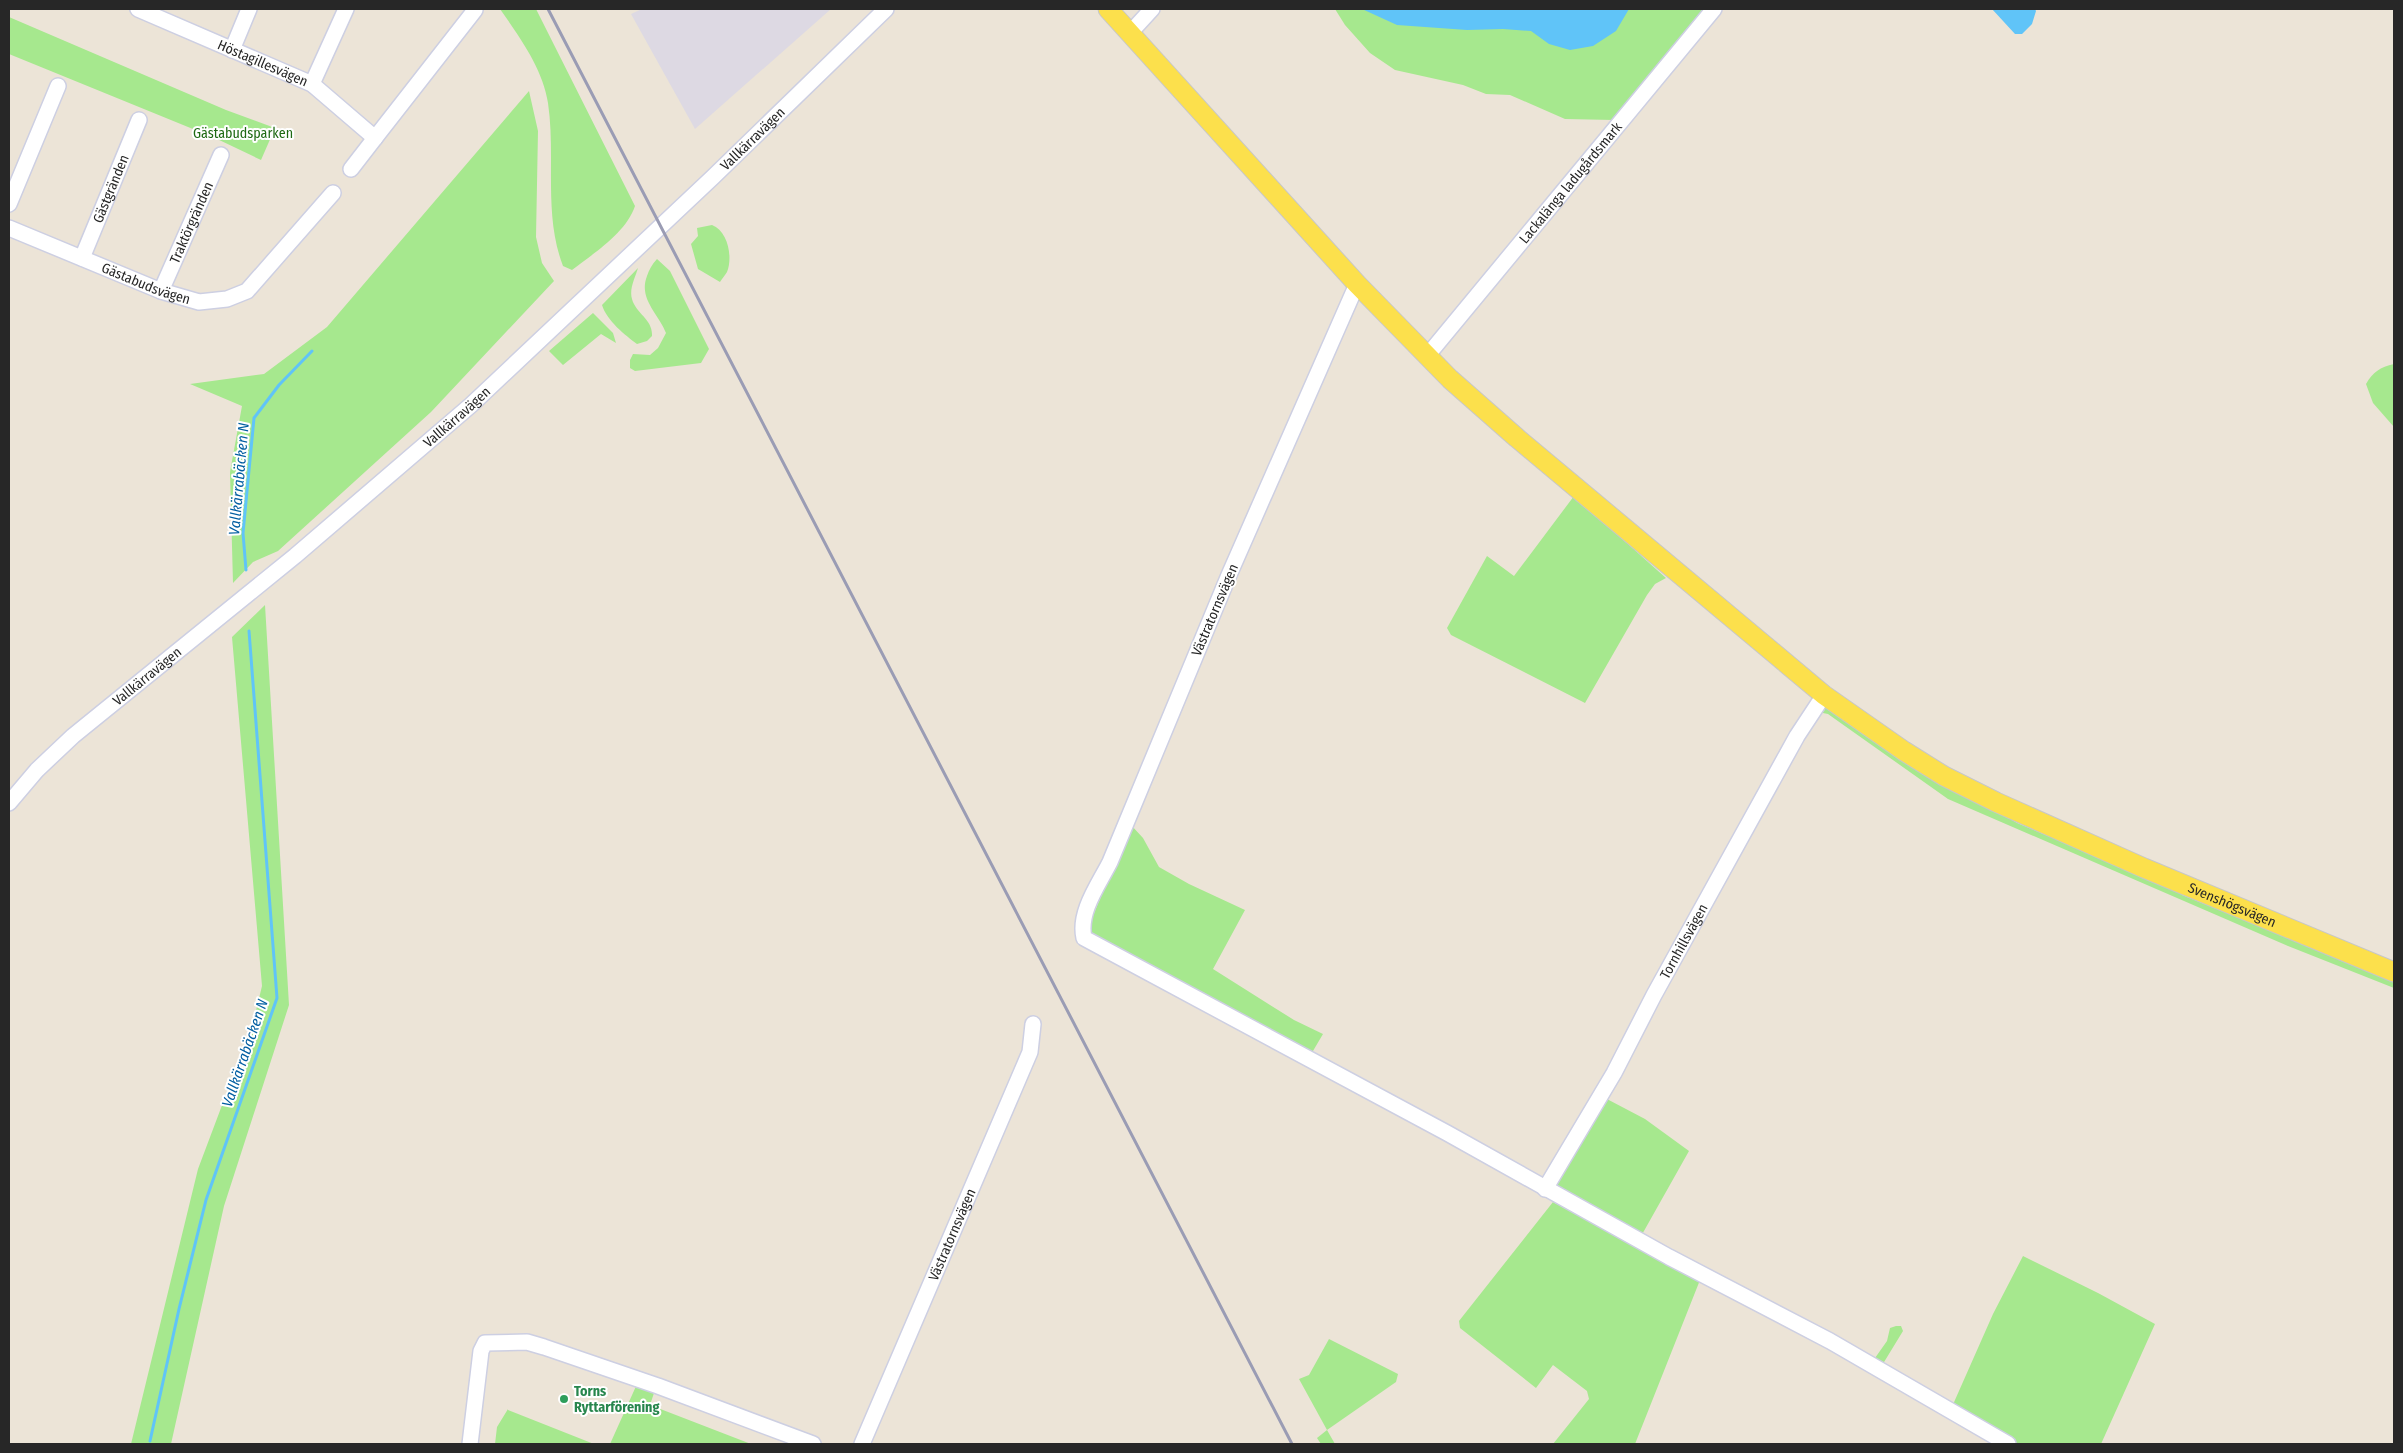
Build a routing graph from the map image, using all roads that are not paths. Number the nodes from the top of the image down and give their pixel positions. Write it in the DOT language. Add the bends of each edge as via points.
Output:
graph roads {
  1 [pos="249,9"];
  2 [pos="346,9"];
  3 [pos="886,9"];
  4 [pos="1108,9"];
  5 [pos="1152,9"];
  6 [pos="1714,9"];
  7 [pos="144,10"];
  8 [pos="475,10"];
  9 [pos="1130,33"];
  10 [pos="232,50"];
  11 [pos="312,84"];
  12 [pos="58,86"];
  13 [pos="139,120"];
  14 [pos="375,138"];
  15 [pos="221,155"];
  16 [pos="351,169"];
  17 [pos="333,193"];
  18 [pos="9,204"];
  19 [pos="9,228"];
  20 [pos="82,258"];
  21 [pos="1357,284"];
  22 [pos="161,291"];
  23 [pos="1427,356"];
  24 [pos="1824,694"];
  25 [pos="9,803"];
  26 [pos="2394,972"];
  27 [pos="1033,1024"];
  28 [pos="1545,1189"];
  29 [pos="470,1444"];
  30 [pos="813,1444"];
  31 [pos="862,1444"];
  32 [pos="2008,1444"];
  1 -- 10 [label="street"];
  2 -- 11 [label="street"];
  3 -- 25 [label="street, Vallkärravägen" via="699,191 470,405 280,569 73,736 37,770"];
  4 -- 9 [label="main road, Svenshögsvägen"];
  5 -- 9 [label="street"];
  6 -- 23 [label="street, Lackalänga ladugårdsmark"];
  7 -- 10 [label="street, Höstagillesvägen"];
  8 -- 14 [label="street"];
  9 -- 21 [label="main road, Svenshögsvägen"];
  10 -- 11 [label="street, Höstagillesvägen"];
  11 -- 14 [label="street, Höstagillesvägen"];
  12 -- 18 [label="street"];
  13 -- 20 [label="street, Gästgränden"];
  14 -- 16 [label="street"];
  15 -- 22 [label="street, Traktörgränden"];
  17 -- 22 [label="street, Gästabudsvägen" via="247,291 227,299 199,302"];
  19 -- 20 [label="street, Gästabudsvägen"];
  20 -- 22 [label="street, Gästabudsvägen"];
  21 -- 23 [label="main road, Svenshögsvägen"];
  21 -- 28 [label="street, Västratornsvägen" via="1229,575 1110,862 1089,903 1082,929 1084,938"];
  23 -- 24 [label="main road, Svenshögsvägen" via="1484,410"];
  24 -- 26 [label="main road, Svenshögsvägen" via="1944,776 1996,802 2144,868"];
  24 -- 28 [label="street, Tornhillsvägen" via="1760,803 1614,1073"];
  27 -- 31 [label="street, Västratornsvägen" via="1030,1052"];
  28 -- 32 [label="street" via="1830,1341"];
  29 -- 30 [label="street" via="481,1352 485,1343 526,1342 658,1386"];
}
